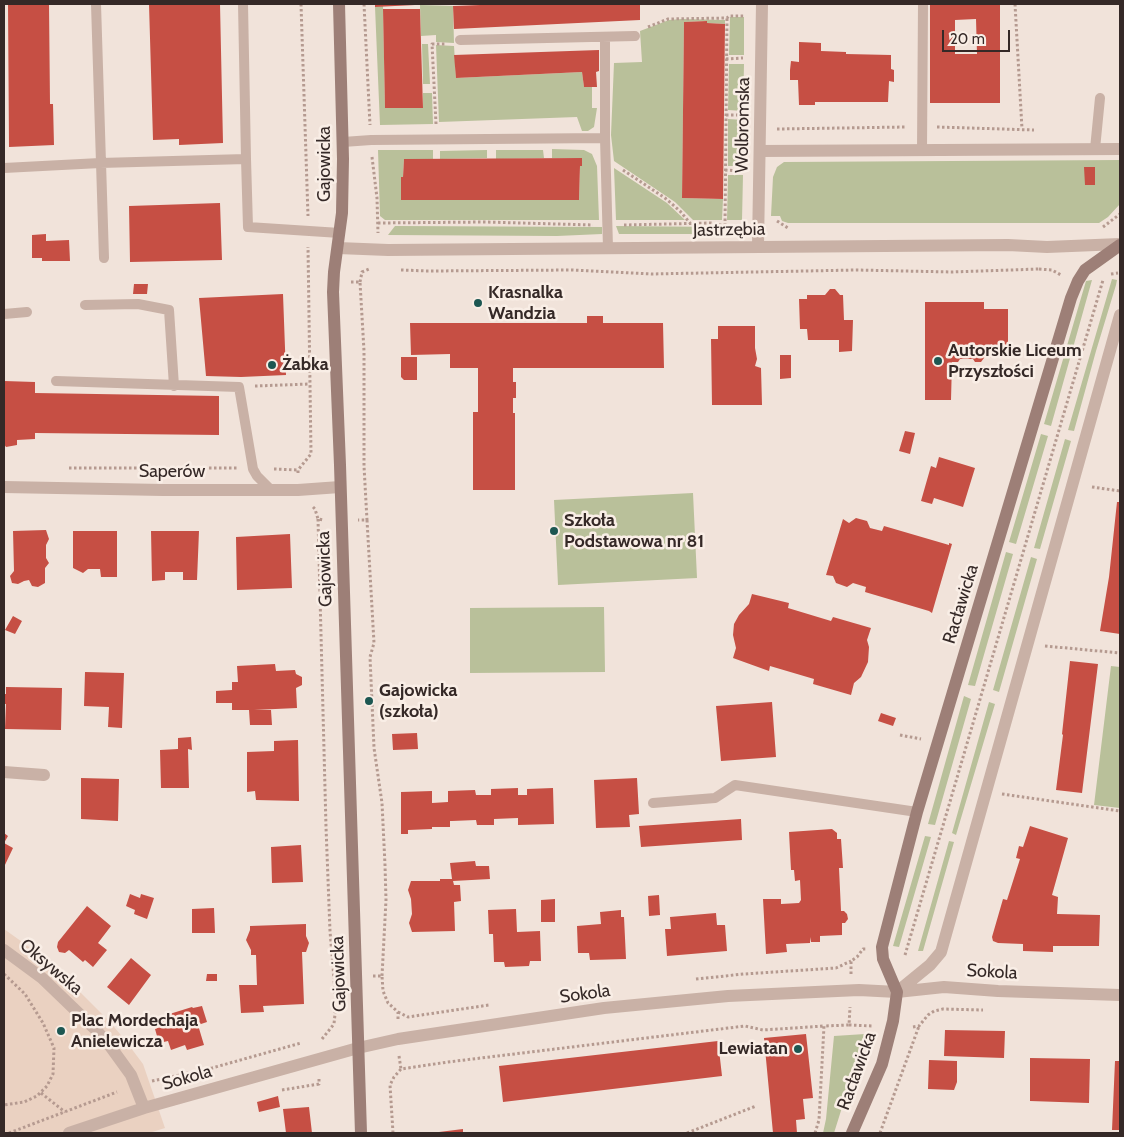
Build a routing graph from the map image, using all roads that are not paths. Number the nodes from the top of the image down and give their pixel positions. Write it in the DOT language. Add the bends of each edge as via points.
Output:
graph roads {
  1 [pos="96,4"];
  2 [pos="243,4"];
  3 [pos="339,4"];
  4 [pos="762,4"];
  5 [pos="922,4"];
  6 [pos="635,36"];
  7 [pos="605,37"];
  8 [pos="460,40"];
  9 [pos="1100,98"];
  10 [pos="605,138"];
  11 [pos="343,142"];
  12 [pos="922,149"];
  13 [pos="1095,149"];
  14 [pos="1120,149"];
  15 [pos="760,151"];
  16 [pos="246,159"];
  17 [pos="100,163"];
  18 [pos="4,168"];
  19 [pos="340,232"];
  20 [pos="1120,245"];
  21 [pos="758,246"];
  22 [pos="338,248"];
  23 [pos="608,248"];
  24 [pos="104,258"];
  25 [pos="85,305"];
  26 [pos="27,312"];
  27 [pos="4,314"];
  28 [pos="1120,315"];
  29 [pos="56,381"];
  30 [pos="174,386"];
  31 [pos="4,486"];
  32 [pos="340,488"];
  33 [pos="271,490"];
  34 [pos="4,772"];
  35 [pos="44,775"];
  36 [pos="653,803"];
  37 [pos="917,812"];
  38 [pos="4,950"];
  39 [pos="897,992"];
  40 [pos="1120,995"];
  41 [pos="358,1048"];
  42 [pos="144,1108"];
  43 [pos="69,1133"];
  44 [pos="361,1133"];
  45 [pos="852,1133"];
  1 -- 17 [label="lane"];
  2 -- 16 [label="lane"];
  3 -- 11 [label="street, Gajowicka"];
  4 -- 15 [label="street, Wolbromska"];
  5 -- 12 [label="lane"];
  6 -- 7 [label="lane"];
  7 -- 8 [label="lane"];
  7 -- 10 [label="lane"];
  9 -- 13 [label="lane"];
  10 -- 11 [label="lane"];
  10 -- 23 [label="lane"];
  11 -- 19 [label="street, Gajowicka"];
  12 -- 13 [label="street"];
  12 -- 15 [label="street"];
  13 -- 14 [label="street"];
  15 -- 21 [label="street, Wolbromska"];
  16 -- 17 [label="lane"];
  16 -- 19 [label="lane" via="248,227"];
  17 -- 18 [label="lane"];
  17 -- 24 [label="lane"];
  19 -- 22 [label="street, Gajowicka"];
  20 -- 21 [label="street, Jastrzębia"];
  20 -- 37 [label="street, Racławicka" via="1085,270 1074,290"];
  21 -- 23 [label="street, Jastrzębia"];
  22 -- 23 [label="street, Jastrzębia"];
  22 -- 32 [label="street, Gajowicka" via="333,282"];
  25 -- 30 [label="lane" via="138,304 169,310"];
  26 -- 27 [label="lane"];
  28 -- 39 [label="street" via="941,952"];
  29 -- 30 [label="lane"];
  30 -- 33 [label="lane" via="240,387 253,468"];
  31 -- 33 [label="street, Saperów"];
  32 -- 33 [label="street, Saperów"];
  32 -- 41 [label="street, Gajowicka"];
  34 -- 35 [label="street"];
  36 -- 37 [label="lane" via="715,798 735,785"];
  37 -- 39 [label="street, Racławicka" via="882,947 883,959"];
  38 -- 42 [label="street, Oksywska" via="42,978 100,1035 131,1075"];
  39 -- 40 [label="street, Sokola" via="944,987"];
  39 -- 41 [label="street, Sokola" via="859,990 747,994 646,1004 505,1022"];
  39 -- 45 [label="street, Racławicka" via="882,1064"];
  41 -- 42 [label="street, Sokola"];
  41 -- 44 [label="street, Gajowicka"];
  42 -- 43 [label="street, Sokola"];
}
